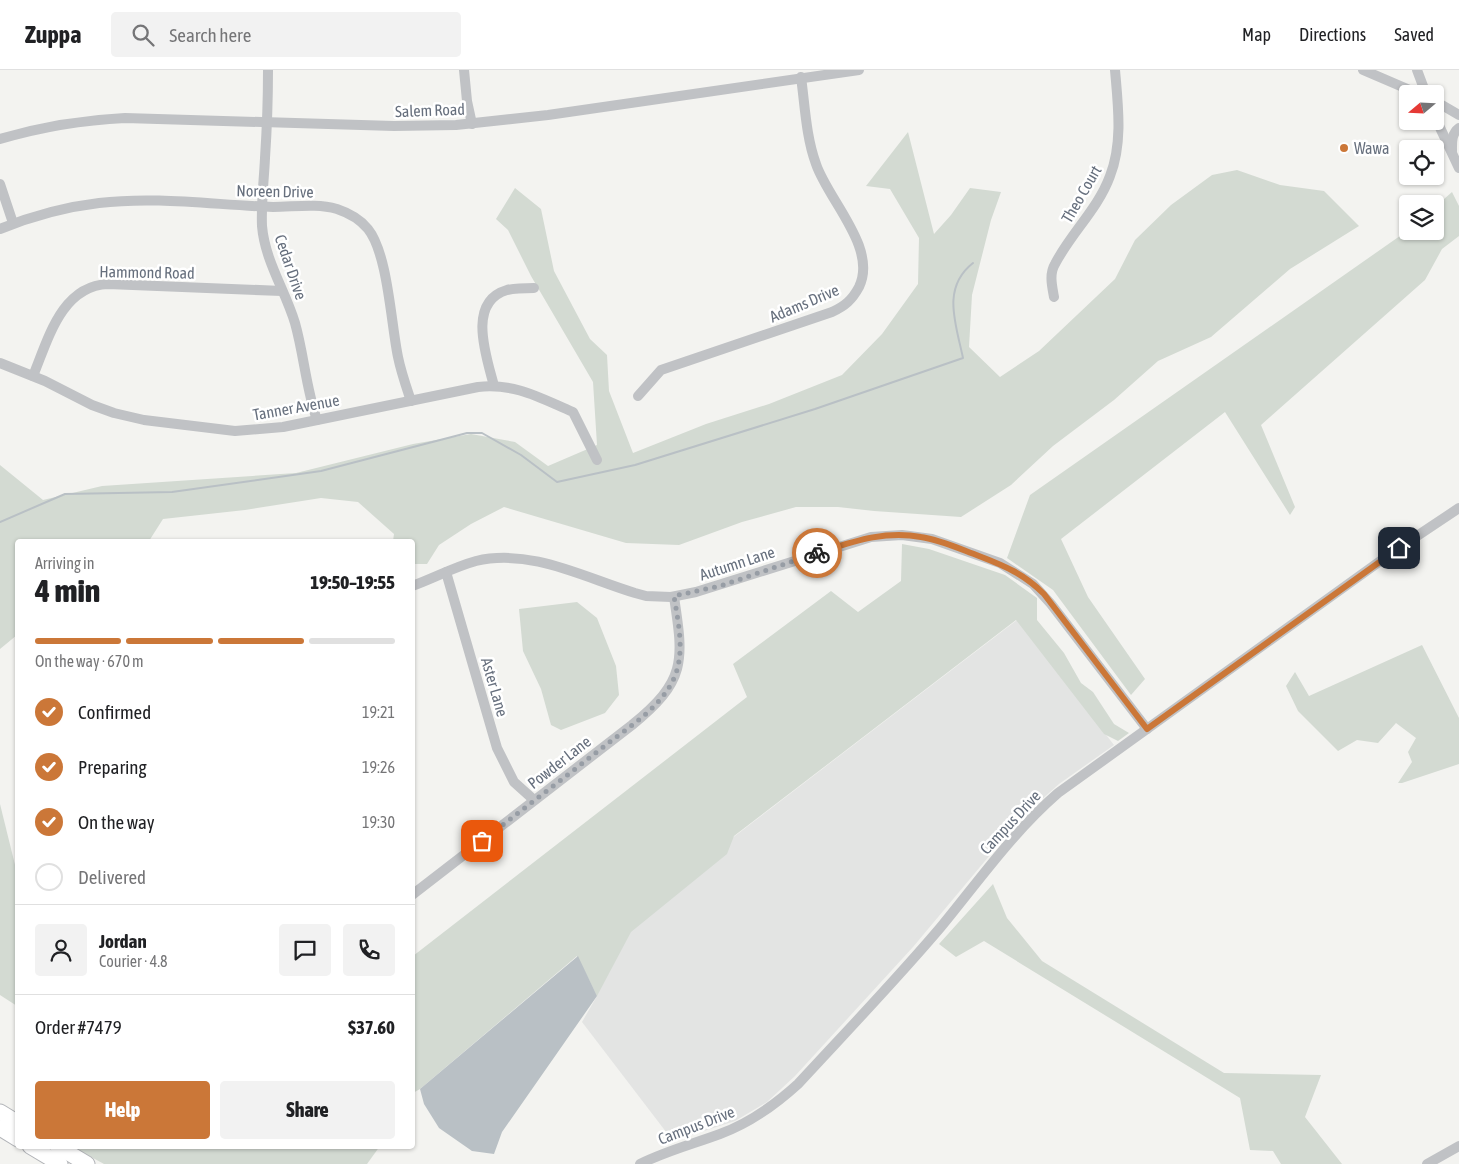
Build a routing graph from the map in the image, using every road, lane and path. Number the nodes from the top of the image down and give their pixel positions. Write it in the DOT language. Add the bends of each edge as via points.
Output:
graph roads {
  1 [pos="268,70"];
  2 [pos="464,70"];
  3 [pos="857,70"];
  4 [pos="1115,70"];
  5 [pos="1363,70"];
  6 [pos="1417,70"];
  7 [pos="803,75"];
  8 [pos="1399,85"];
  9 [pos="1423,85"];
  10 [pos="1444,106"];
  11 [pos="1459,114"];
  12 [pos="268,121"];
  13 [pos="472,124"];
  14 [pos="1459,128"];
  15 [pos="1441,130"];
  16 [pos="0,140"];
  17 [pos="1453,155"];
  18 [pos="1459,168"];
  19 [pos="0,184"];
  20 [pos="262,206"];
  21 [pos="13,224"];
  22 [pos="0,228"];
  23 [pos="534,288"];
  24 [pos="282,290"];
  25 [pos="1054,297"];
  26 [pos="0,363"];
  27 [pos="32,376"];
  28 [pos="494,386"];
  29 [pos="638,396"];
  30 [pos="411,401"];
  31 [pos="317,420"];
  32 [pos="597,460"];
  33 [pos="1459,508"];
  34 [pos="446,572"];
  35 [pos="415,585"];
  36 [pos="674,596"];
  37 [pos="1147,729"];
  38 [pos="534,800"];
  39 [pos="415,893"];
  40 [pos="0,1112"];
  41 [pos="15,1121"];
  42 [pos="0,1128"];
  43 [pos="15,1136"];
  44 [pos="1459,1146"];
  45 [pos="36,1149"];
  46 [pos="57,1159"];
  47 [pos="87,1164"];
  48 [pos="640,1164"];
  49 [pos="1427,1164"];
  1 -- 12 [label="street, Cedar Drive"];
  2 -- 13 [label="street"];
  3 -- 7 [label="street, Salem Road"];
  4 -- 25 [label="street, Theo Court" via="1118,128 1115,161 1103,192 1054,264 1051,280"];
  5 -- 8 [label="street"];
  6 -- 9 [label="street"];
  7 -- 13 [label="street, Salem Road"];
  7 -- 29 [label="street, Adams Drive" via="810,141 816,164 863,259 863,276 857,291 846,304 832,312 661,370"];
  10 -- 11 [label="street"];
  12 -- 13 [label="street, Salem Road" via="402,126"];
  12 -- 16 [label="street, Salem Road" via="109,119 56,126"];
  12 -- 20 [label="street, Cedar Drive"];
  14 -- 17 [label="street" via="1453,136"];
  15 -- 17 [label="street"];
  17 -- 18 [label="street"];
  19 -- 21 [label="street"];
  20 -- 21 [label="street, Noreen Drive" via="167,201 105,202 49,212"];
  20 -- 24 [label="street, Cedar Drive" via="266,248"];
  20 -- 30 [label="street, Noreen Drive" via="330,208 351,214 369,229 380,259 398,357"];
  21 -- 22 [label="street, Noreen Drive"];
  23 -- 28 [label="street" via="507,290 495,296 486,308 482,335"];
  24 -- 27 [label="street, Hammond Road" via="92,286 78,293 62,311"];
  24 -- 31 [label="street, Cedar Drive" via="297,331 310,402"];
  26 -- 27 [label="street, Tanner Avenue"];
  27 -- 31 [label="street, Tanner Avenue" via="99,408 144,420 243,431"];
  28 -- 30 [label="street, Tanner Avenue"];
  28 -- 32 [label="street, Tanner Avenue" via="530,393 573,412"];
  30 -- 31 [label="street, Tanner Avenue"];
  33 -- 37 [label="street, Campus Drive"];
  34 -- 35 [label="street, Autumn Lane"];
  34 -- 36 [label="street, Autumn Lane" via="487,559 517,558 576,572 635,594"];
  34 -- 38 [label="street, Aster Lane" via="497,748 514,782"];
  36 -- 37 [label="street, Autumn Lane" via="720,586 866,538 922,537 1000,563 1033,584"];
  36 -- 38 [label="street, Powder Lane" via="680,637 679,659 675,676 666,691 642,717"];
  37 -- 48 [label="street, Campus Drive" via="1034,814 932,937 784,1097 749,1121"];
  38 -- 39 [label="street, Powder Lane"];
  40 -- 41 [label="highway"];
  42 -- 43 [label="highway"];
  44 -- 49 [label="street"];
  45 -- 46 [label="highway"];
  46 -- 47 [label="highway"];
}
